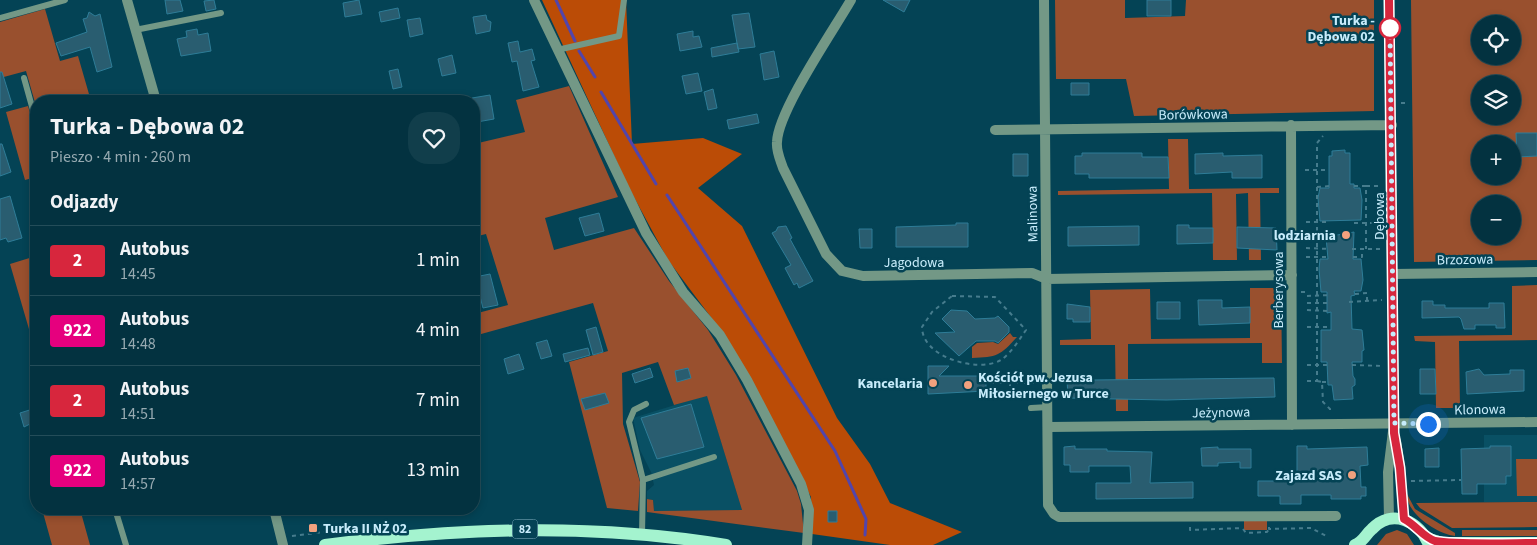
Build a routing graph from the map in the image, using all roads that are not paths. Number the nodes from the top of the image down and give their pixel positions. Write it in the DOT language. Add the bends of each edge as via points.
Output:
graph roads {
  1 [pos="65,0"];
  2 [pos="127,0"];
  3 [pos="534,0"];
  4 [pos="624,0"];
  5 [pos="851,0"];
  6 [pos="1044,0"];
  7 [pos="1389,0"];
  8 [pos="221,13"];
  9 [pos="0,18"];
  10 [pos="135,30"];
  11 [pos="557,50"];
  12 [pos="24,78"];
  13 [pos="154,95"];
  14 [pos="30,100"];
  15 [pos="1291,125"];
  16 [pos="1392,125"];
  17 [pos="1044,129"];
  18 [pos="995,130"];
  19 [pos="1537,272"];
  20 [pos="1394,274"];
  21 [pos="1292,275"];
  22 [pos="1047,279"];
  23 [pos="646,404"];
  24 [pos="1049,407"];
  25 [pos="1031,408"];
  26 [pos="1537,422"];
  27 [pos="1292,425"];
  28 [pos="1049,427"];
  29 [pos="1394,428"];
  30 [pos="714,457"];
  31 [pos="643,480"];
  32 [pos="117,515"];
  33 [pos="276,515"];
  34 [pos="1336,516"];
  35 [pos="1389,518"];
  36 [pos="1404,519"];
  37 [pos="642,534"];
  38 [pos="324,538"];
  39 [pos="286,541"];
  40 [pos="1428,541"];
  41 [pos="1362,543"];
  42 [pos="1537,543"];
  43 [pos="126,545"];
  44 [pos="726,545"];
  45 [pos="807,545"];
  1 -- 9 [label="lane"];
  2 -- 10 [label="street"];
  3 -- 11 [label="street"];
  4 -- 11 [label="lane" via="619,36"];
  5 -- 22 [label="street, Jagodowa" via="783,118 777,142 783,168 826,254 842,270 863,276 1032,273"];
  6 -- 17 [label="street, Malinowa"];
  7 -- 16 [label="street, Dębowa"];
  8 -- 10 [label="lane"];
  10 -- 13 [label="street"];
  11 -- 45 [label="street" via="646,233 683,292 720,335 796,476 808,501"];
  12 -- 14 [label="lane"];
  15 -- 16 [label="street, Borówkowa"];
  15 -- 17 [label="street, Borówkowa"];
  15 -- 21 [label="street, Berberysowa"];
  16 -- 20 [label="street, Dębowa"];
  17 -- 18 [label="street, Borówkowa"];
  17 -- 22 [label="street, Malinowa"];
  19 -- 20 [label="street, Brzozowa"];
  20 -- 29 [label="street, Dębowa"];
  21 -- 22 [label="street, Jagodowa"];
  21 -- 27 [label="street, Berberysowa"];
  22 -- 24 [label="street, Malinowa"];
  23 -- 31 [label="lane" via="634,410 628,422"];
  24 -- 25 [label="lane"];
  24 -- 28 [label="street, Malinowa"];
  26 -- 29 [label="street, Klonowa"];
  27 -- 28 [label="street, Jeżynowa"];
  27 -- 29 [label="street, Jeżynowa"];
  28 -- 34 [label="street, Malinowa" via="1048,505 1060,517"];
  29 -- 35 [label="street, Dębowa" via="1388,472"];
  29 -- 36 [label="street, Dębowa"];
  30 -- 31 [label="lane"];
  31 -- 37 [label="lane"];
  32 -- 43 [label="lane"];
  33 -- 39 [label="street"];
  35 -- 36 [label="main road"];
  35 -- 41 [label="main road" via="1372,528"];
  36 -- 40 [label="main road"];
  37 -- 38 [label="main road, 82" via="478,530"];
  37 -- 44 [label="main road, 82"];
  40 -- 42 [label="main road"];
}
